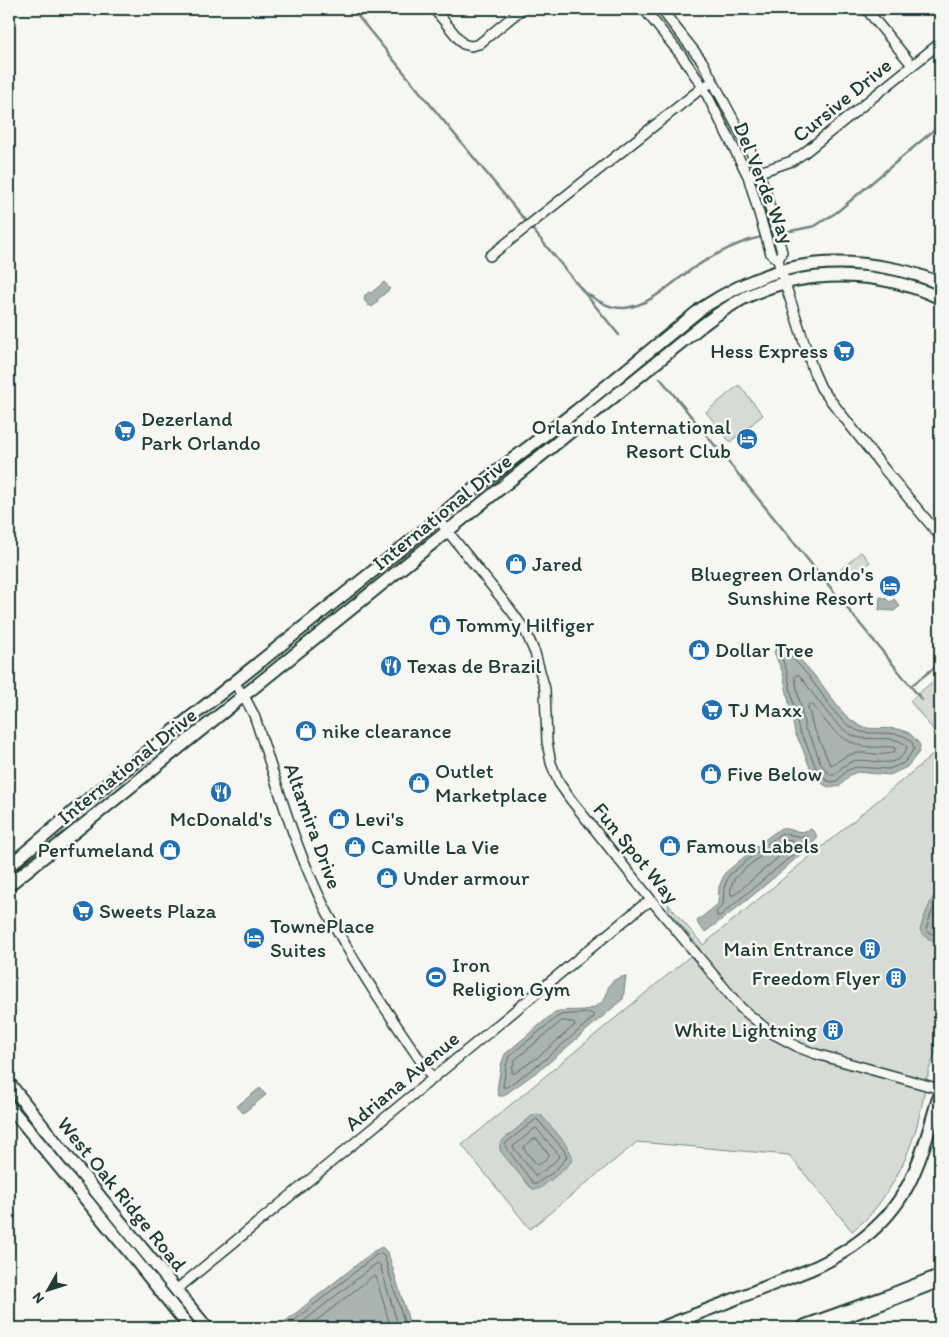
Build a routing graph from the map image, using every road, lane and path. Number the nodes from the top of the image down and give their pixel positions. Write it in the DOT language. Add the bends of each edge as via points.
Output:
graph roads {
  1 [pos="434,9"];
  2 [pos="522,9"];
  3 [pos="644,9"];
  4 [pos="661,9"];
  5 [pos="866,9"];
  6 [pos="940,43"];
  7 [pos="912,65"];
  8 [pos="714,82"];
  9 [pos="703,87"];
  10 [pos="759,172"];
  11 [pos="748,176"];
  12 [pos="490,256"];
  13 [pos="780,265"];
  14 [pos="785,283"];
  15 [pos="940,284"];
  16 [pos="940,298"];
  17 [pos="437,518"];
  18 [pos="447,532"];
  19 [pos="940,536"];
  20 [pos="234,683"];
  21 [pos="244,696"];
  22 [pos="111,781"];
  23 [pos="85,802"];
  24 [pos="94,817"];
  25 [pos="65,839"];
  26 [pos="9,866"];
  27 [pos="9,885"];
  28 [pos="652,901"];
  29 [pos="432,1079"];
  30 [pos="9,1083"];
  31 [pos="940,1091"];
  32 [pos="9,1106"];
  33 [pos="940,1278"];
  34 [pos="176,1290"];
  35 [pos="190,1328"];
  36 [pos="207,1328"];
  37 [pos="661,1328"];
  38 [pos="806,1328"];
  1 -- 2 [label="street" via="463,44 471,46 479,44"];
  3 -- 9 [label="street, Del Verde Way"];
  4 -- 8 [label="street, Del Verde Way"];
  5 -- 7 [label="street"];
  6 -- 7 [label="street, Cursive Drive"];
  7 -- 10 [label="street, Cursive Drive" via="804,154"];
  8 -- 9 [label="street"];
  8 -- 10 [label="street, Del Verde Way"];
  9 -- 11 [label="street, Del Verde Way"];
  9 -- 12 [label="street"];
  10 -- 11 [label="street, Cursive Drive"];
  10 -- 13 [label="street, Del Verde Way" via="782,252"];
  11 -- 13 [label="street, Del Verde Way" via="770,254"];
  13 -- 14 [label="street, Del Verde Way"];
  13 -- 15 [label="street, International Drive" via="866,264"];
  13 -- 17 [label="street, International Drive" via="702,308"];
  14 -- 16 [label="street, International Drive" via="850,276 894,282"];
  14 -- 18 [label="street, International Drive" via="720,312"];
  14 -- 19 [label="street, Del Verde Way" via="821,388"];
  17 -- 18 [label="street, Fun Spot Way"];
  17 -- 20 [label="street, International Drive"];
  18 -- 21 [label="street, International Drive"];
  18 -- 28 [label="street, Fun Spot Way" via="525,630 545,689 547,742 559,783"];
  20 -- 21 [label="street, Altamira Drive"];
  20 -- 22 [label="street, International Drive"];
  21 -- 24 [label="street, International Drive"];
  21 -- 29 [label="street, Altamira Drive" via="254,714 296,840 324,906 371,988"];
  22 -- 23 [label="street, International Drive"];
  22 -- 24 [label="street" via="96,805"];
  23 -- 25 [label="street" via="82,814"];
  23 -- 26 [label="street, International Drive"];
  24 -- 25 [label="street, International Drive"];
  25 -- 27 [label="street, International Drive"];
  28 -- 29 [label="street, Adriana Avenue"];
  28 -- 31 [label="street, Fun Spot Way" via="741,1008 770,1032 816,1054"];
  29 -- 34 [label="street, Adriana Avenue"];
  30 -- 34 [label="street, West Oak Ridge Road"];
  31 -- 37 [label="street" via="918,1163 905,1191 881,1222 861,1240 830,1261"];
  32 -- 35 [label="street, West Oak Ridge Road"];
  33 -- 38 [label="highway"];
  34 -- 36 [label="street, West Oak Ridge Road"];
}
